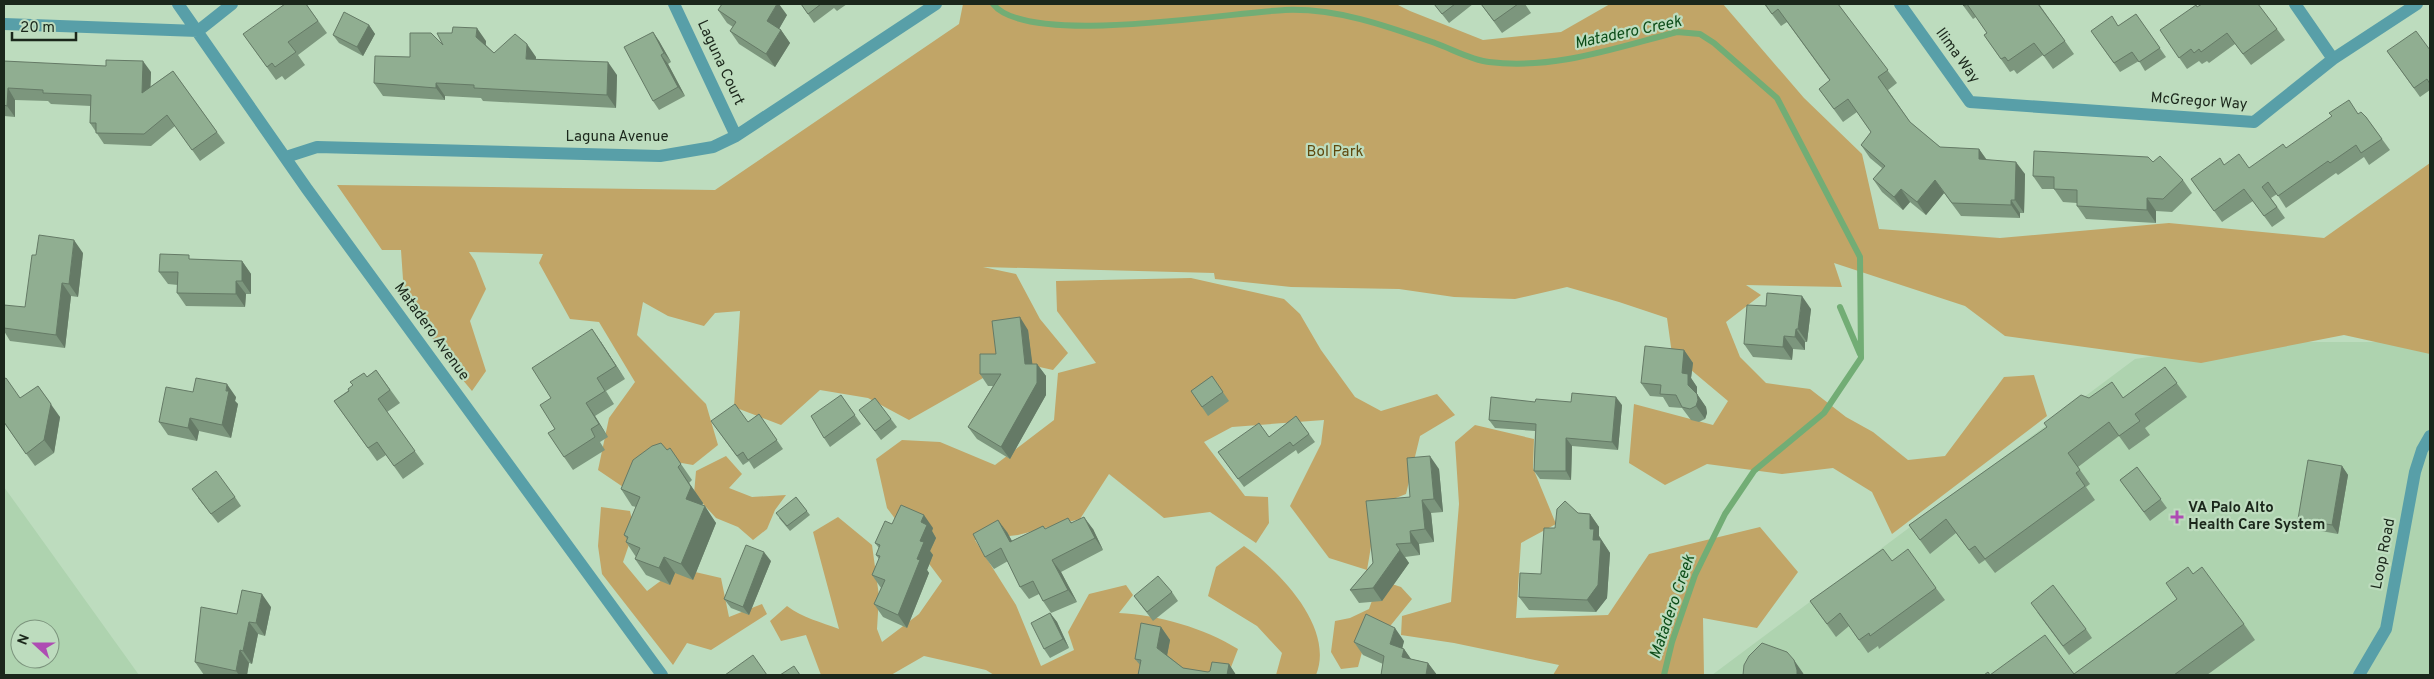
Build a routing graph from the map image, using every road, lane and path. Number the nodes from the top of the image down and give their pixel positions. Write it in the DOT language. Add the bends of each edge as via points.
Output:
graph roads {
  1 [pos="178,4"];
  2 [pos="232,4"];
  3 [pos="674,4"];
  4 [pos="936,4"];
  5 [pos="1900,4"];
  6 [pos="2294,4"];
  7 [pos="2416,4"];
  8 [pos="4,24"];
  9 [pos="198,31"];
  10 [pos="2333,60"];
  11 [pos="1970,102"];
  12 [pos="736,136"];
  13 [pos="286,157"];
  14 [pos="2430,436"];
  15 [pos="662,675"];
  16 [pos="2359,675"];
  1 -- 9 [label="street, Matadero Avenue"];
  2 -- 9 [label="street"];
  3 -- 12 [label="street, Laguna Court"];
  4 -- 12 [label="street, Laguna Avenue"];
  5 -- 11 [label="street, Ilima Way"];
  6 -- 10 [label="street"];
  7 -- 10 [label="street, McGregor Way"];
  8 -- 9 [label="street"];
  9 -- 13 [label="street, Matadero Avenue"];
  10 -- 11 [label="street, McGregor Way" via="2254,122"];
  12 -- 13 [label="street, Laguna Avenue" via="713,147 660,156 316,147"];
  13 -- 15 [label="street, Matadero Avenue"];
  14 -- 16 [label="street, Loop Road" via="2415,472 2386,629"];
}
